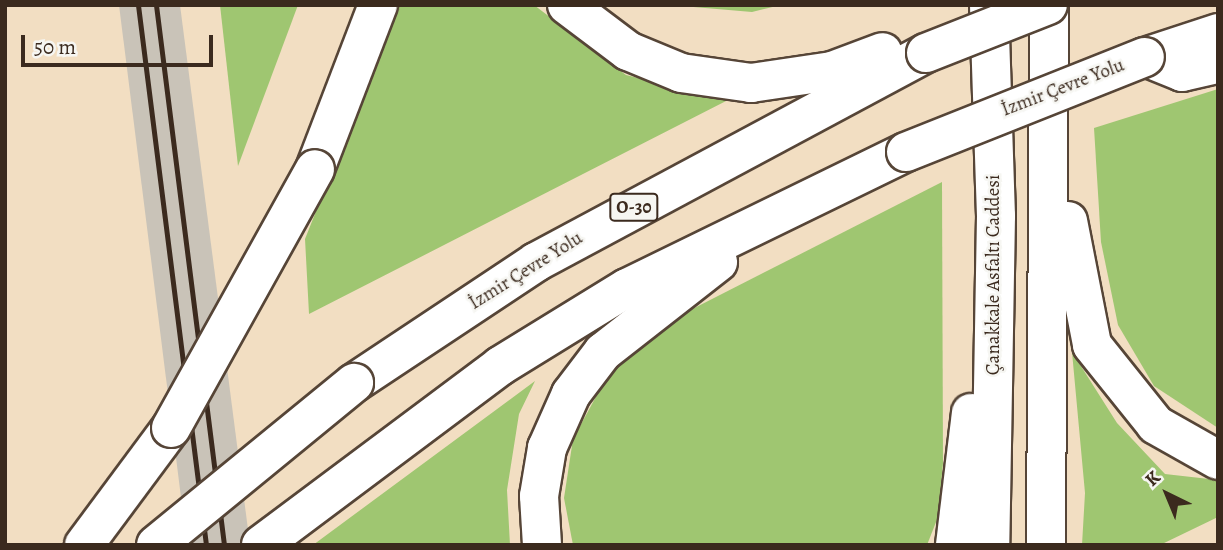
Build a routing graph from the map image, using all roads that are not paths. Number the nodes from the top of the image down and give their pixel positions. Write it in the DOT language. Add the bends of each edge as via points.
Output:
graph roads {
  1 [pos="378,5"];
  2 [pos="567,5"];
  3 [pos="989,5"];
  4 [pos="1049,5"];
  5 [pos="1218,33"];
  6 [pos="926,53"];
  7 [pos="1145,57"];
  8 [pos="1218,64"];
  9 [pos="1050,77"];
  10 [pos="781,214"];
  11 [pos="996,216"];
  12 [pos="1218,460"];
  13 [pos="84,545"];
  14 [pos="156,545"];
  15 [pos="261,545"];
  16 [pos="542,545"];
  17 [pos="955,545"];
  18 [pos="990,545"];
  19 [pos="1046,545"];
  1 -- 13 [label="highway, bridge" via="315,169 171,428"];
  2 -- 6 [label="highway" via="628,51 681,73 751,83 832,71 891,49"];
  3 -- 11 [label="highway, Çanakkale Asfaltı Caddesi"];
  4 -- 6 [label="highway, İzmir Çevre Yolu / O-30, bridge"];
  4 -- 9 [label="highway"];
  5 -- 7 [label="highway, İzmir Çevre Yolu"];
  6 -- 14 [label="highway, İzmir Çevre Yolu / O-30, bridge" via="536,262 355,383"];
  7 -- 8 [label="highway" via="1182,72"];
  7 -- 10 [label="highway, İzmir Çevre Yolu, bridge" via="906,152"];
  9 -- 12 [label="highway" via="1073,263 1092,345 1156,425"];
  9 -- 19 [label="highway"];
  10 -- 15 [label="highway, İzmir Çevre Yolu" via="626,288 387,446"];
  10 -- 16 [label="highway" via="603,352 571,394 547,449 539,496"];
  11 -- 17 [label="highway"];
  11 -- 18 [label="highway, Çanakkale Asfaltı Caddesi"];
}
